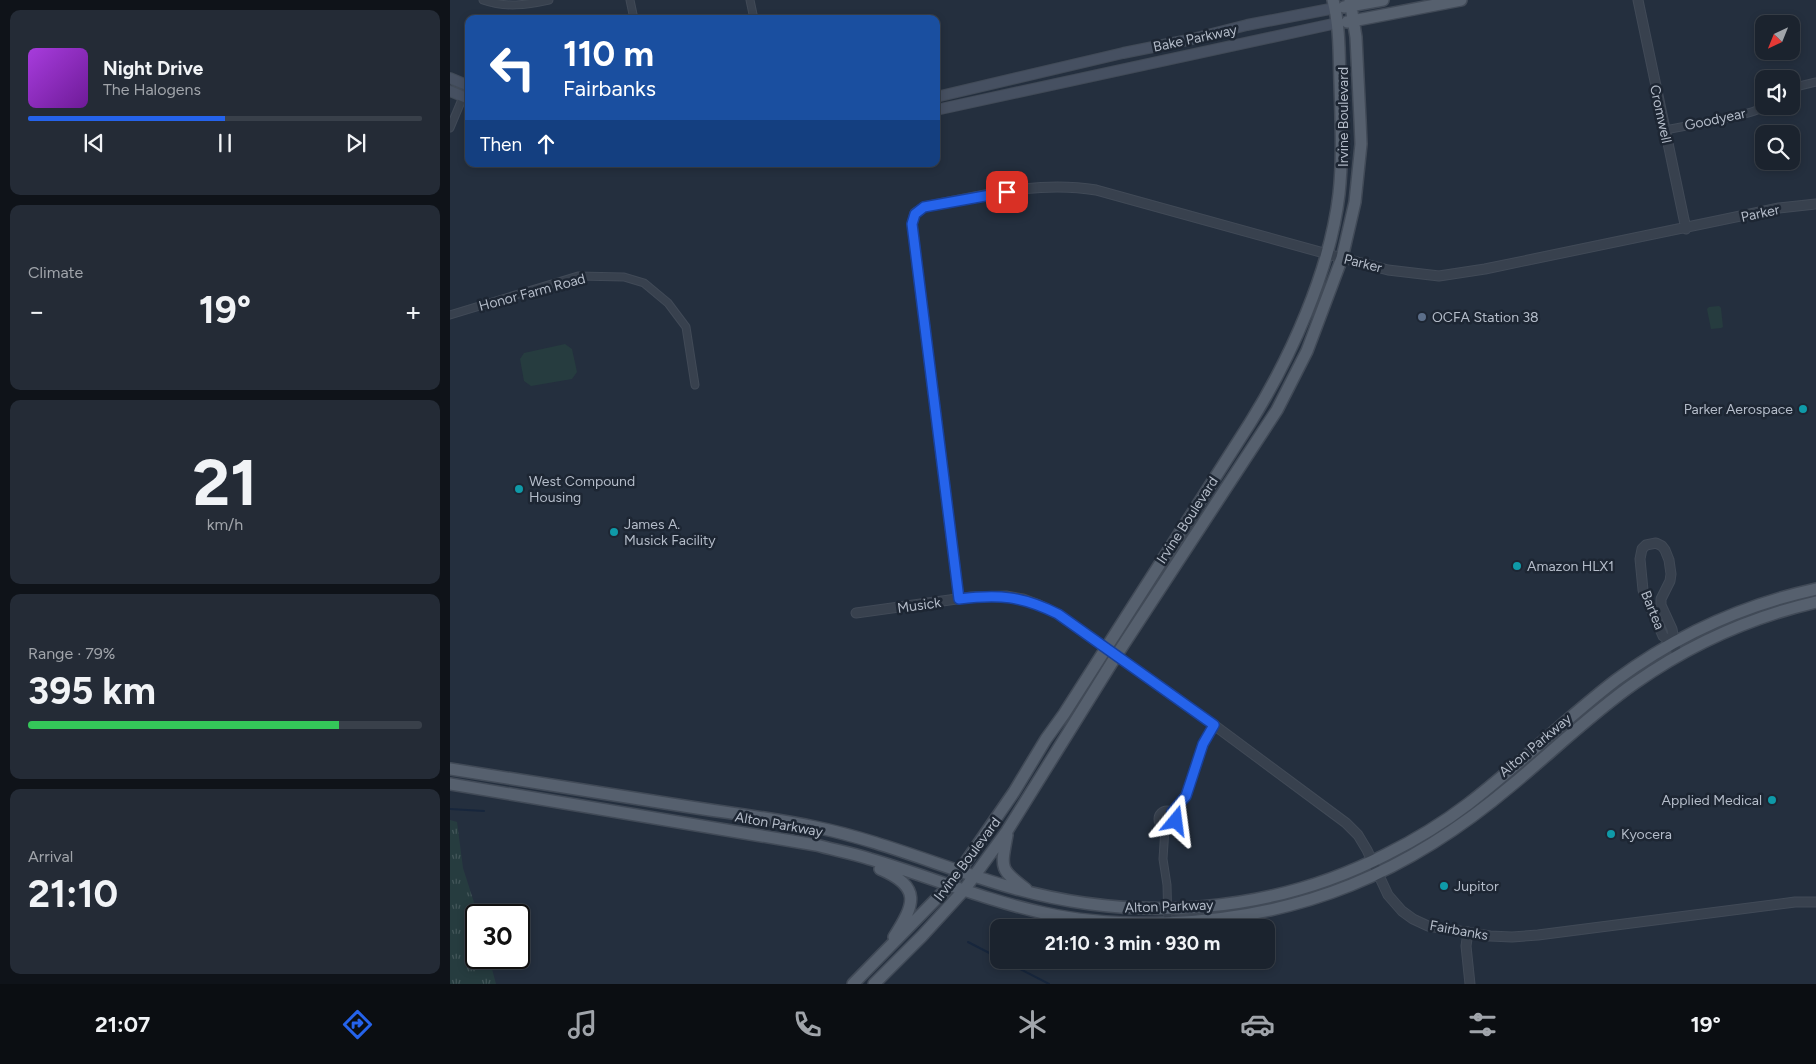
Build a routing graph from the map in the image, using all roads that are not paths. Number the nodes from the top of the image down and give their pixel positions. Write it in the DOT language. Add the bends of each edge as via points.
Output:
graph roads {
  1 [pos="483,0"];
  2 [pos="549,0"];
  3 [pos="630,0"];
  4 [pos="750,0"];
  5 [pos="1383,0"];
  6 [pos="1462,0"];
  7 [pos="1638,0"];
  8 [pos="1351,3"];
  9 [pos="1334,4"];
  10 [pos="633,15"];
  11 [pos="753,15"];
  12 [pos="1354,21"];
  13 [pos="1338,23"];
  14 [pos="450,78"];
  15 [pos="1816,82"];
  16 [pos="465,84"];
  17 [pos="1800,86"];
  18 [pos="450,92"];
  19 [pos="940,96"];
  20 [pos="465,98"];
  21 [pos="465,100"];
  22 [pos="940,109"];
  23 [pos="1755,111"];
  24 [pos="450,128"];
  25 [pos="1665,130"];
  26 [pos="1816,204"];
  27 [pos="1686,229"];
  28 [pos="1326,254"];
  29 [pos="1342,258"];
  30 [pos="450,315"];
  31 [pos="695,385"];
  32 [pos="1816,589"];
  33 [pos="959,599"];
  34 [pos="1816,602"];
  35 [pos="856,613"];
  36 [pos="1673,644"];
  37 [pos="1105,648"];
  38 [pos="1116,656"];
  39 [pos="1676,657"];
  40 [pos="1214,725"];
  41 [pos="450,769"];
  42 [pos="450,784"];
  43 [pos="688,806"];
  44 [pos="598,808"];
  45 [pos="1172,812"];
  46 [pos="1165,828"];
  47 [pos="1007,831"];
  48 [pos="829,848"];
  49 [pos="1372,862"];
  50 [pos="961,871"];
  51 [pos="1377,874"];
  52 [pos="975,876"];
  53 [pos="950,886"];
  54 [pos="964,890"];
  55 [pos="1032,893"];
  56 [pos="1816,902"];
  57 [pos="1167,909"];
  58 [pos="1082,919"];
  59 [pos="1168,919"];
  60 [pos="1218,919"];
  61 [pos="1468,932"];
  62 [pos="877,960"];
  63 [pos="853,984"];
  64 [pos="874,984"];
  65 [pos="1470,984"];
  1 -- 2 [label="street" via="513,6"];
  3 -- 10 [label="street"];
  4 -- 11 [label="street"];
  5 -- 8 [label="main road, Bake Parkway"];
  6 -- 12 [label="main road, Bake Parkway"];
  7 -- 25 [label="street, Cromwell"];
  8 -- 9 [label="main road, Bake Parkway"];
  8 -- 12 [label="main road, Irvine Boulevard"];
  9 -- 13 [label="main road, Irvine Boulevard"];
  9 -- 19 [label="main road, Bake Parkway"];
  12 -- 13 [label="main road, Bake Parkway"];
  12 -- 29 [label="main road, Irvine Boulevard" via="1361,144 1355,202"];
  13 -- 22 [label="main road, Bake Parkway"];
  13 -- 28 [label="main road, Irvine Boulevard" via="1339,195"];
  14 -- 16 [label="main road"];
  15 -- 17 [label="street"];
  18 -- 20 [label="main road"];
  21 -- 24 [label="street"];
  23 -- 25 [label="street, Goodyear"];
  25 -- 27 [label="street, Cromwell"];
  26 -- 27 [label="street, Parker" via="1779,208"];
  27 -- 29 [label="street, Parker" via="1455,275 1409,273"];
  28 -- 29 [label="street, Parker"];
  28 -- 33 [label="street, Parker" via="1076,187 1023,188 924,207 915,214 912,224"];
  28 -- 37 [label="main road, Irvine Boulevard" via="1297,335 1263,402"];
  29 -- 38 [label="main road, Irvine Boulevard" via="1307,352 1277,410"];
  30 -- 31 [label="street, Honor Farm Road" via="578,276 624,277 644,283 668,302 686,327"];
  32 -- 36 [label="main road, Alton Parkway" via="1745,609"];
  33 -- 35 [label="street, Musick"];
  33 -- 37 [label="street, Musick" via="1006,596 1023,599 1058,614"];
  34 -- 39 [label="main road, Alton Parkway" via="1740,626"];
  36 -- 36 [label="street, Bartea" via="1672,629 1660,605 1670,581 1669,560 1662,546 1656,543 1646,545 1640,559 1643,590 1664,636"];
  36 -- 39 [label="street, Bartea"];
  36 -- 49 [label="main road, Alton Parkway" via="1614,682 1457,812"];
  37 -- 38 [label="street, Musick"];
  37 -- 50 [label="main road, Irvine Boulevard"];
  38 -- 40 [label="street, Fairbanks"];
  38 -- 47 [label="main road, Irvine Boulevard"];
  39 -- 51 [label="main road, Alton Parkway" via="1608,703 1469,820 1424,850"];
  40 -- 45 [label="street" via="1203,744 1186,796"];
  40 -- 49 [label="street, Fairbanks" via="1346,823 1358,835"];
  41 -- 43 [label="main road, Alton Parkway"];
  42 -- 44 [label="main road, Alton Parkway"];
  43 -- 44 [label="main road" via="682,812 608,801 601,802"];
  43 -- 50 [label="main road, Alton Parkway" via="850,835"];
  44 -- 48 [label="main road, Alton Parkway"];
  45 -- 46 [label="street" via="1176,818 1174,824"];
  45 -- 46 [label="street" via="1166,810 1159,815 1160,824"];
  46 -- 57 [label="street" via="1163,859"];
  47 -- 52 [label="main road, Irvine Boulevard"];
  47 -- 55 [label="main road" via="1003,867 1009,876"];
  48 -- 53 [label="main road, Alton Parkway" via="870,858"];
  48 -- 62 [label="main road" via="892,874 909,890 908,914"];
  49 -- 51 [label="street, Fairbanks"];
  49 -- 57 [label="main road, Alton Parkway" via="1313,885 1262,898 1216,906"];
  50 -- 52 [label="main road, Alton Parkway"];
  50 -- 53 [label="main road, Irvine Boulevard"];
  51 -- 60 [label="main road, Alton Parkway" via="1328,894 1270,910"];
  51 -- 61 [label="street, Fairbanks" via="1394,903 1413,919 1428,926"];
  52 -- 54 [label="main road, Irvine Boulevard"];
  52 -- 55 [label="main road, Alton Parkway"];
  53 -- 54 [label="main road, Alton Parkway"];
  53 -- 62 [label="main road, Irvine Boulevard"];
  54 -- 58 [label="main road, Alton Parkway" via="1009,904"];
  54 -- 64 [label="main road, Irvine Boulevard"];
  55 -- 57 [label="main road, Alton Parkway" via="1095,905"];
  56 -- 61 [label="street, Fairbanks" via="1538,935 1512,937"];
  57 -- 59 [label="street"];
  61 -- 65 [label="street" via="1466,946"];
  62 -- 63 [label="main road, Irvine Boulevard"];
}
